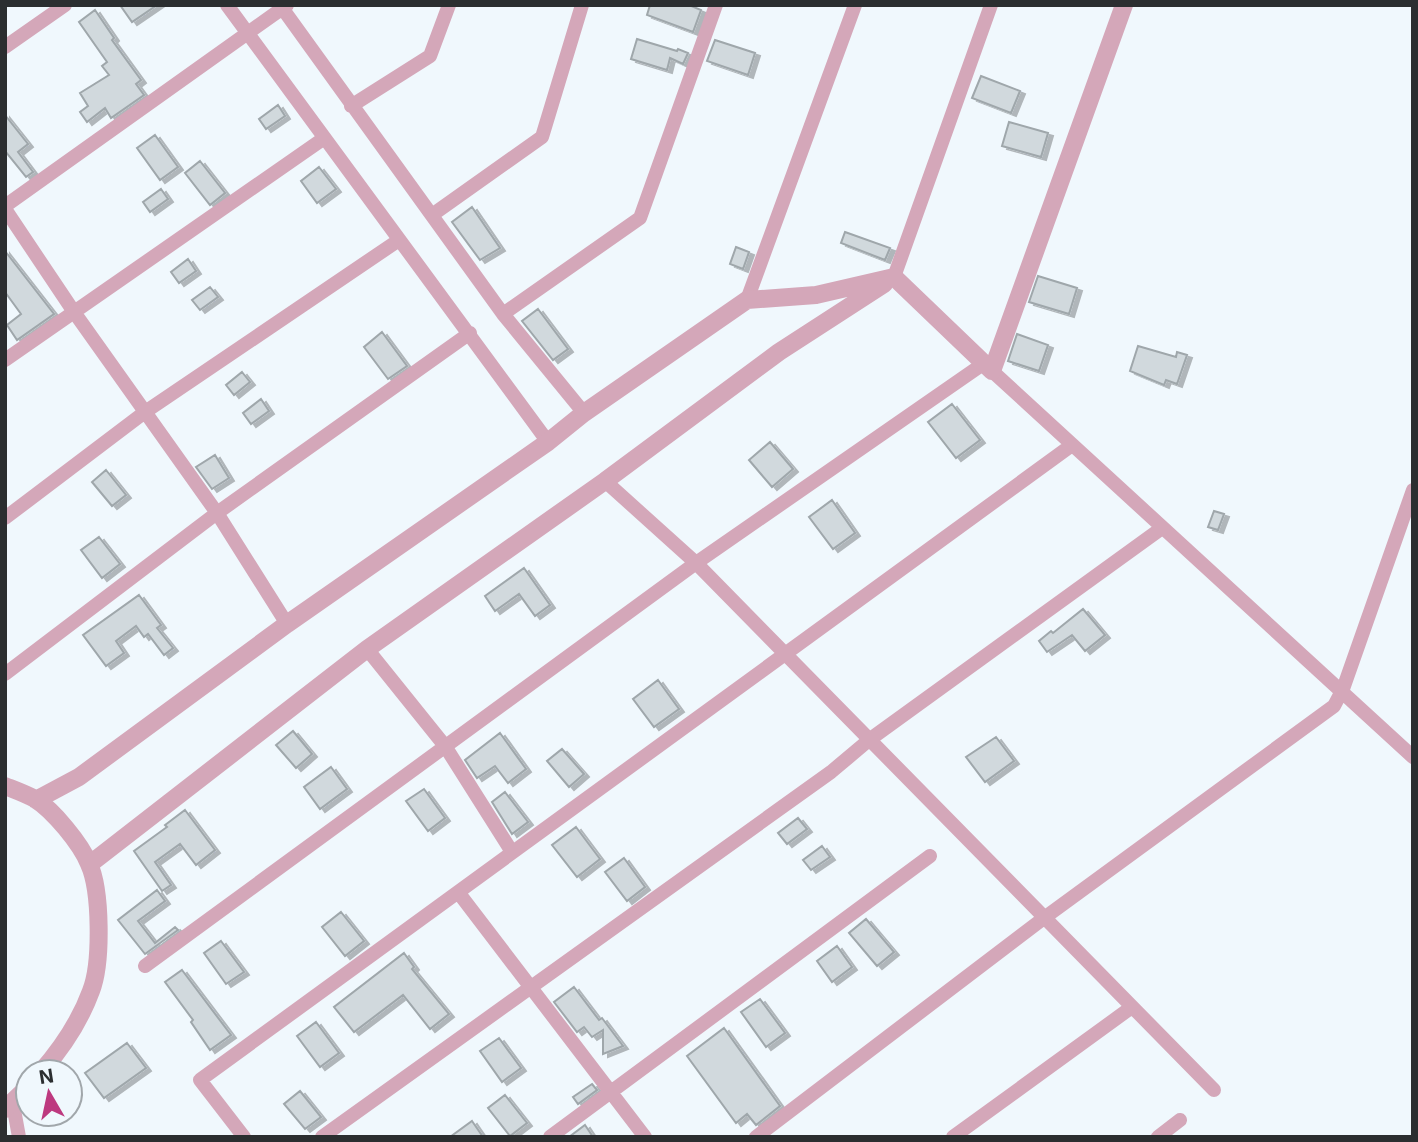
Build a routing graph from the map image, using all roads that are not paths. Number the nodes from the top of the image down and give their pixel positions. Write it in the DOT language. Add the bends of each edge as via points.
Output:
graph roads {
  1 [pos="65,5"];
  2 [pos="227,5"];
  3 [pos="449,5"];
  4 [pos="582,5"];
  5 [pos="716,5"];
  6 [pos="855,5"];
  7 [pos="991,5"];
  8 [pos="1124,5"];
  9 [pos="283,6"];
  10 [pos="247,35"];
  11 [pos="5,47"];
  12 [pos="351,106"];
  13 [pos="323,139"];
  14 [pos="5,207"];
  15 [pos="432,215"];
  16 [pos="399,240"];
  17 [pos="894,277"];
  18 [pos="747,300"];
  19 [pos="74,313"];
  20 [pos="503,314"];
  21 [pos="470,333"];
  22 [pos="5,360"];
  23 [pos="987,368"];
  24 [pos="145,412"];
  25 [pos="584,412"];
  26 [pos="548,442"];
  27 [pos="1072,445"];
  28 [pos="605,481"];
  29 [pos="1413,490"];
  30 [pos="217,513"];
  31 [pos="5,518"];
  32 [pos="1162,528"];
  33 [pos="696,563"];
  34 [pos="287,624"];
  35 [pos="367,649"];
  36 [pos="784,654"];
  37 [pos="5,674"];
  38 [pos="1341,692"];
  39 [pos="869,740"];
  40 [pos="445,746"];
  41 [pos="1413,757"];
  42 [pos="5,786"];
  43 [pos="36,800"];
  44 [pos="512,852"];
  45 [pos="930,856"];
  46 [pos="90,864"];
  47 [pos="458,892"];
  48 [pos="1044,918"];
  49 [pos="145,966"];
  50 [pos="532,986"];
  51 [pos="1132,1007"];
  52 [pos="54,1058"];
  53 [pos="1214,1090"];
  54 [pos="611,1092"];
  55 [pos="9,1107"];
  56 [pos="1180,1121"];
  57 [pos="19,1137"];
  58 [pos="244,1137"];
  59 [pos="322,1137"];
  60 [pos="550,1137"];
  61 [pos="645,1137"];
  62 [pos="756,1137"];
  63 [pos="953,1137"];
  64 [pos="1158,1137"];
  1 -- 11 [label="street"];
  2 -- 10 [label="street"];
  3 -- 12 [label="street" via="430,56"];
  4 -- 15 [label="street" via="542,137"];
  5 -- 20 [label="street" via="640,218"];
  6 -- 18 [label="street"];
  7 -- 17 [label="street"];
  8 -- 23 [label="street"];
  9 -- 10 [label="street"];
  9 -- 12 [label="street"];
  10 -- 13 [label="street"];
  10 -- 14 [label="street"];
  12 -- 15 [label="street"];
  13 -- 16 [label="street"];
  13 -- 19 [label="street"];
  14 -- 19 [label="street"];
  15 -- 20 [label="street"];
  16 -- 21 [label="street"];
  16 -- 24 [label="street"];
  17 -- 18 [label="street" via="816,295"];
  17 -- 23 [label="street"];
  17 -- 28 [label="street" via="779,352"];
  18 -- 25 [label="street"];
  19 -- 22 [label="street"];
  19 -- 24 [label="street"];
  20 -- 25 [label="street"];
  21 -- 26 [label="street"];
  21 -- 30 [label="street"];
  23 -- 27 [label="street"];
  23 -- 33 [label="street"];
  24 -- 30 [label="street"];
  24 -- 31 [label="street"];
  25 -- 26 [label="street"];
  26 -- 34 [label="street"];
  27 -- 32 [label="street"];
  27 -- 36 [label="street"];
  28 -- 33 [label="street"];
  28 -- 35 [label="street"];
  29 -- 38 [label="street"];
  30 -- 34 [label="street"];
  30 -- 37 [label="street"];
  32 -- 38 [label="street"];
  32 -- 39 [label="street"];
  33 -- 36 [label="street"];
  33 -- 40 [label="street"];
  34 -- 43 [label="street" via="79,778"];
  35 -- 40 [label="street"];
  35 -- 46 [label="street"];
  36 -- 39 [label="street"];
  36 -- 44 [label="street"];
  38 -- 41 [label="street"];
  38 -- 48 [label="street" via="1334,706"];
  39 -- 48 [label="street"];
  39 -- 50 [label="street"];
  40 -- 44 [label="street"];
  40 -- 49 [label="street"];
  42 -- 43 [label="street"];
  43 -- 46 [label="street" via="67,830"];
  44 -- 47 [label="street"];
  45 -- 54 [label="street"];
  46 -- 52 [label="street" via="98,924 93,988"];
  47 -- 50 [label="street"];
  47 -- 58 [label="street" via="200,1080"];
  48 -- 51 [label="street"];
  48 -- 62 [label="street"];
  50 -- 54 [label="street"];
  50 -- 59 [label="street"];
  51 -- 53 [label="street"];
  51 -- 63 [label="street"];
  54 -- 60 [label="street"];
  54 -- 61 [label="street"];
  55 -- 57 [label="street"];
  56 -- 64 [label="street"];
}
